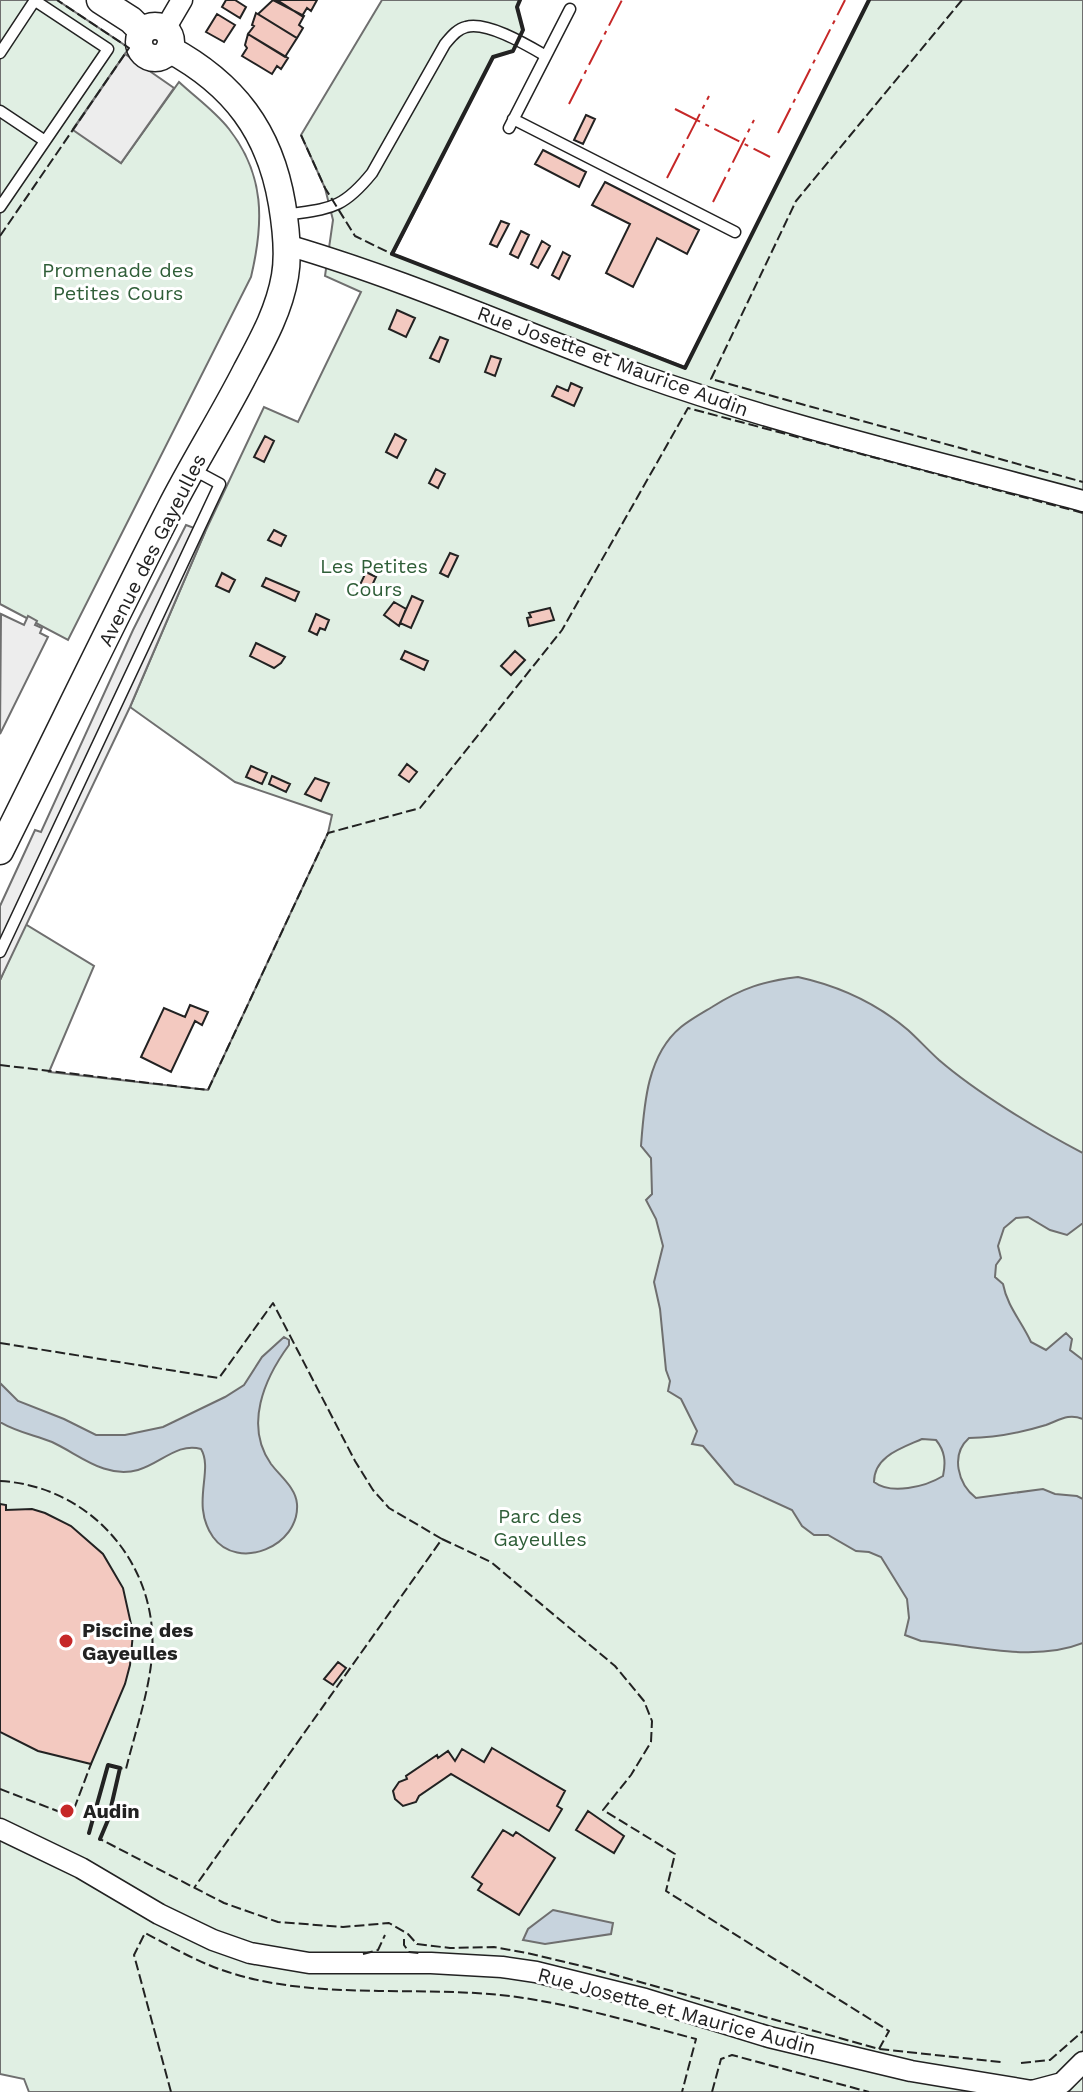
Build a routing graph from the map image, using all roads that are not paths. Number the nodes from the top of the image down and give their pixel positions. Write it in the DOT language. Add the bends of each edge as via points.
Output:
graph roads {
  1 [pos="34,0"];
  2 [pos="100,0"];
  3 [pos="182,0"];
  4 [pos="570,9"];
  5 [pos="159,36"];
  6 [pos="0,53"];
  7 [pos="546,56"];
  8 [pos="0,111"];
  9 [pos="45,141"];
  10 [pos="0,207"];
  11 [pos="284,216"];
  12 [pos="735,232"];
  13 [pos="287,245"];
  14 [pos="192,469"];
  15 [pos="1083,501"];
  16 [pos="0,851"];
  17 [pos="0,952"];
  18 [pos="0,1829"];
  19 [pos="1083,2062"];
  1 -- 6 [label="lane"];
  1 -- 9 [label="lane" via="108,49"];
  2 -- 5 [label="street, Avenue des Gayeulles"];
  3 -- 5 [label="street"];
  4 -- 7 [label="lane"];
  5 -- 11 [label="street, Avenue des Gayeulles" via="223,88 256,126 273,162"];
  7 -- 11 [label="lane" via="480,26 455,32 359,189 336,207"];
  7 -- 12 [label="lane" via="511,123"];
  8 -- 9 [label="lane"];
  9 -- 10 [label="lane"];
  11 -- 13 [label="street, Avenue des Gayeulles"];
  13 -- 14 [label="street, Avenue des Gayeulles" via="272,321"];
  13 -- 15 [label="street, Rue Josette et Maurice Audin" via="747,410"];
  14 -- 16 [label="street, Avenue des Gayeulles"];
  14 -- 17 [label="lane" via="220,484"];
  18 -- 19 [label="street, Rue Josette et Maurice Audin" via="159,1914 250,1953 309,1963 431,1963 536,1972 769,2037 911,2071 1032,2091 1062,2083"];
}
